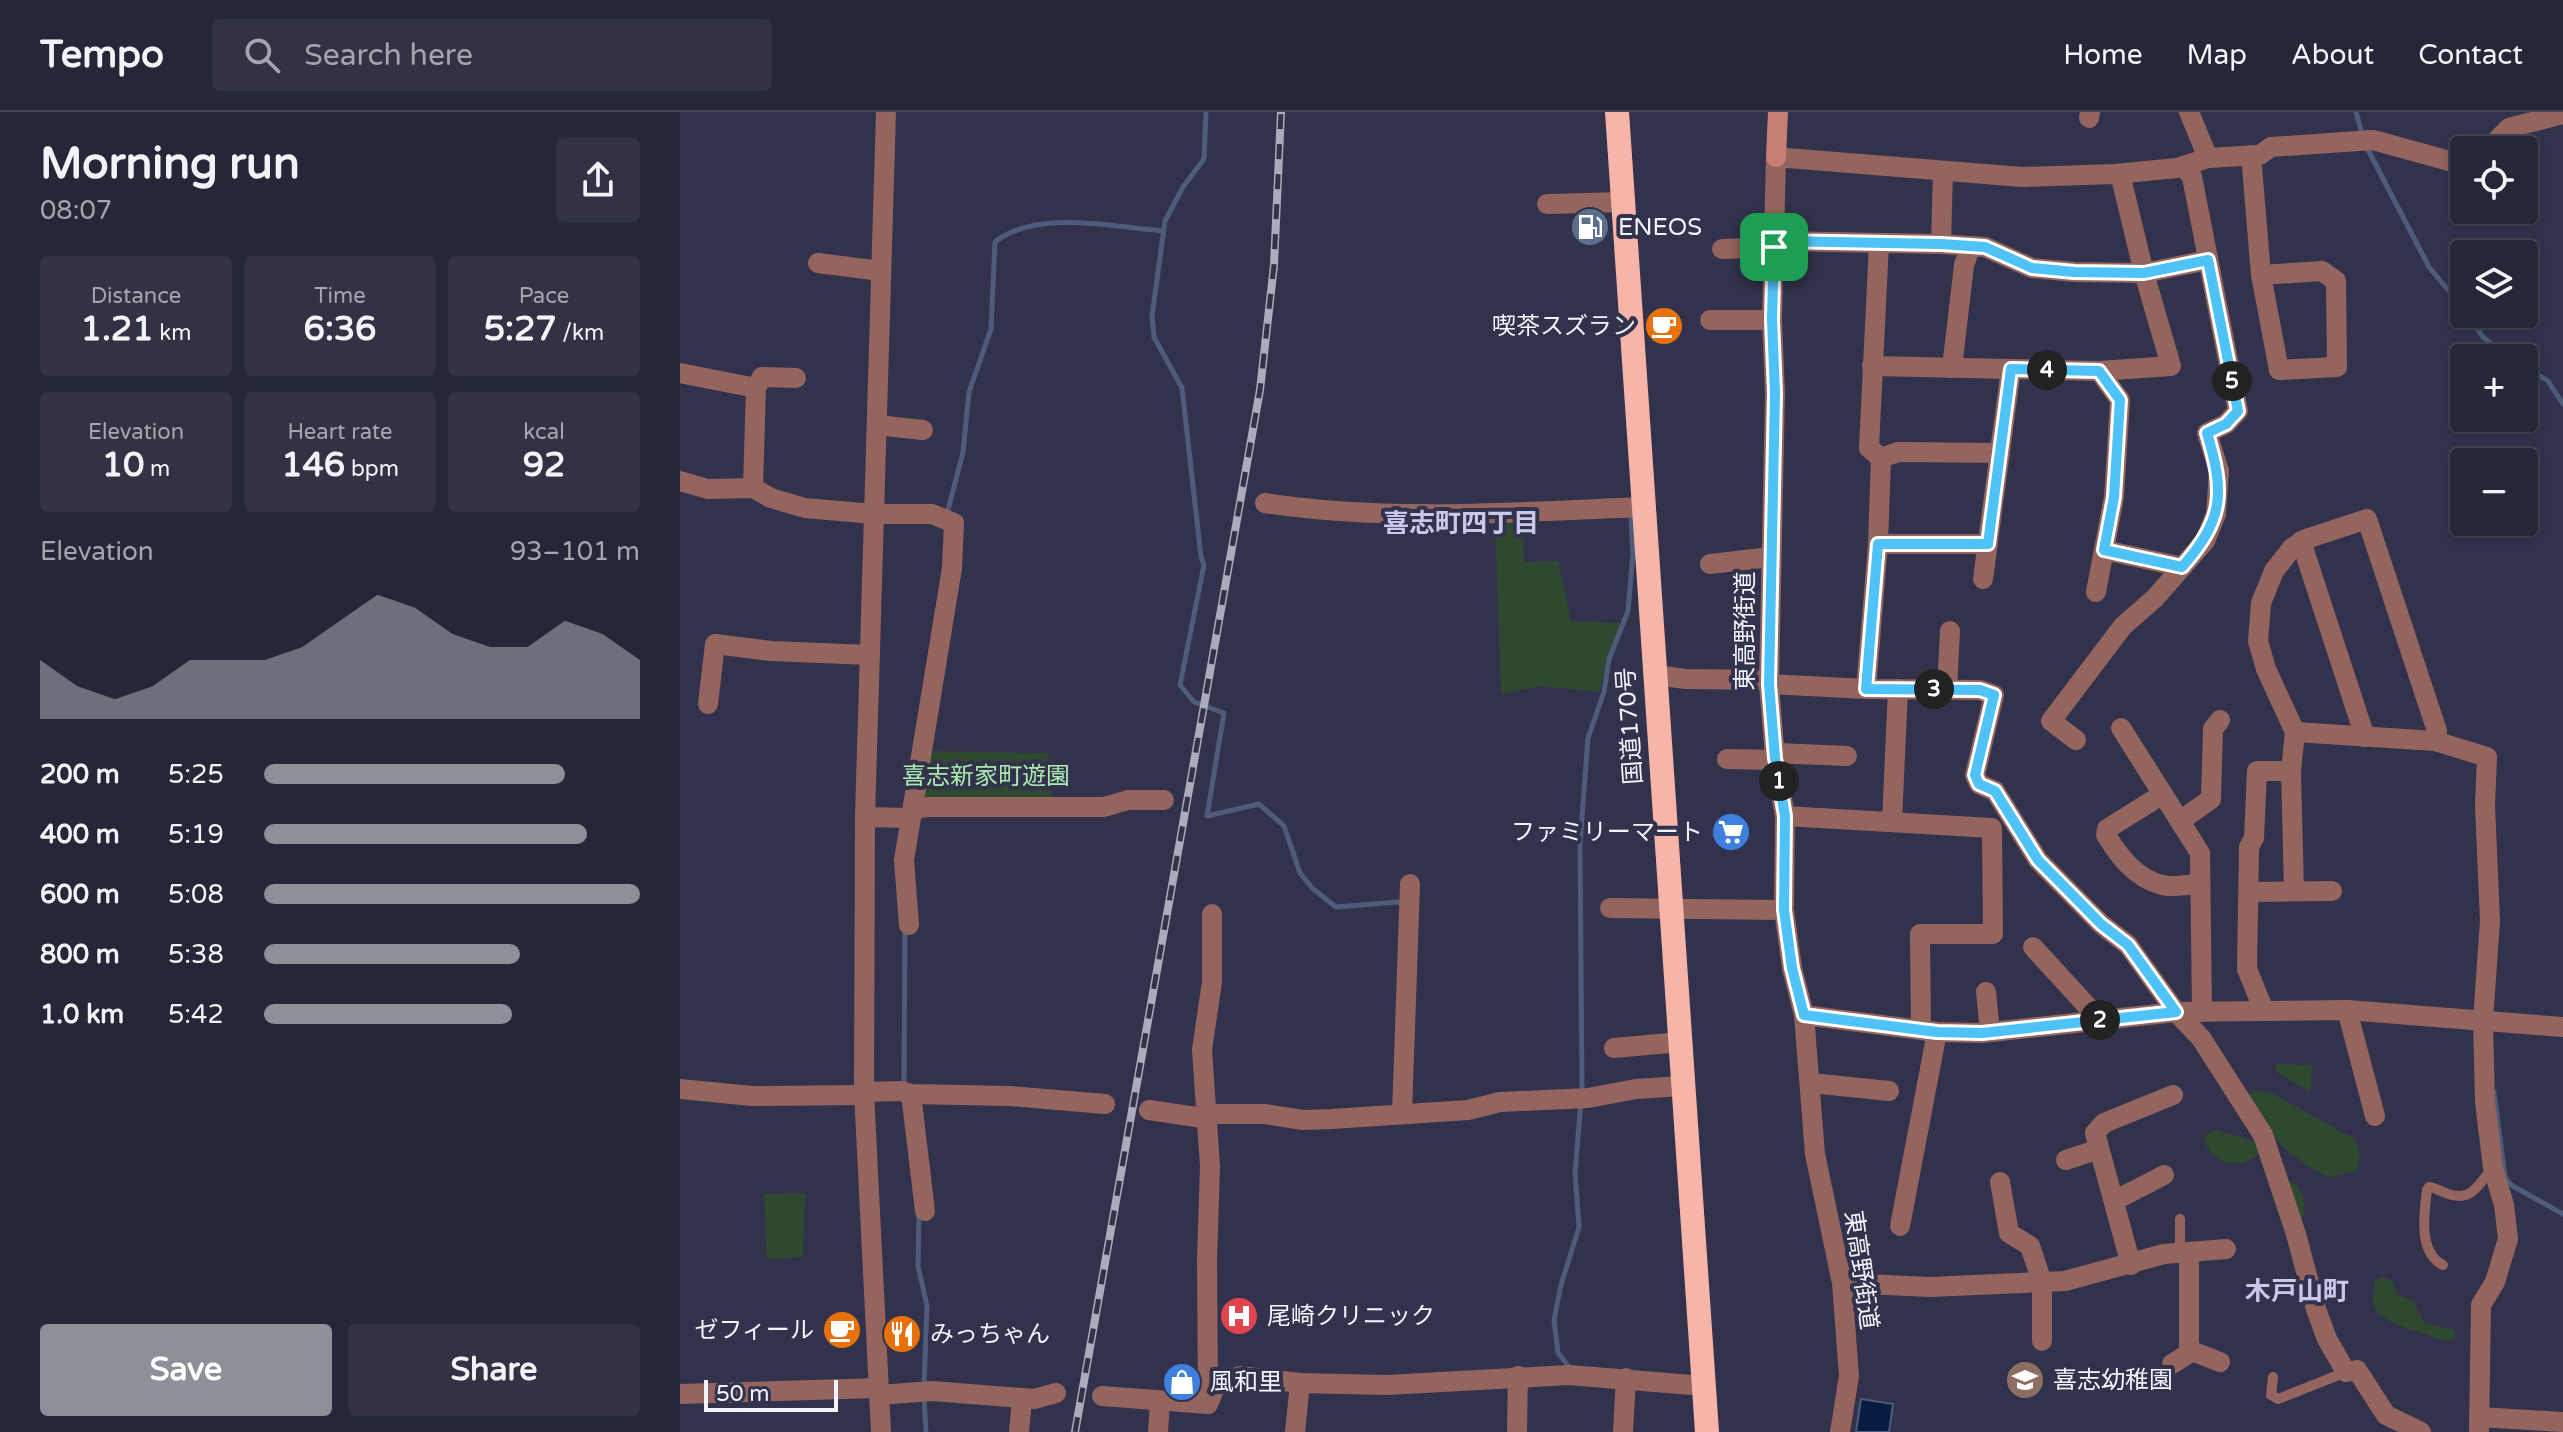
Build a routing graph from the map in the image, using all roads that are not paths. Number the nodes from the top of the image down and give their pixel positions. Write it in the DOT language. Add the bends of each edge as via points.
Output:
graph roads {
  1 [pos="886,112"];
  2 [pos="1617,112"];
  3 [pos="1778,112"];
  4 [pos="2189,112"];
  5 [pos="2563,114"];
  6 [pos="2501,136"];
  7 [pos="2251,155"];
  8 [pos="1776,157"];
  9 [pos="2208,158"];
  10 [pos="2450,161"];
  11 [pos="2184,166"];
  12 [pos="1943,171"];
  13 [pos="2120,174"];
  14 [pos="1623,202"];
  15 [pos="1547,204"];
  16 [pos="1879,243"];
  17 [pos="1774,244"];
  18 [pos="1941,244"];
  19 [pos="1971,246"];
  20 [pos="1722,249"];
  21 [pos="2208,260"];
  22 [pos="818,263"];
  23 [pos="881,271"];
  24 [pos="2144,273"];
  25 [pos="2261,275"];
  26 [pos="1710,320"];
  27 [pos="1772,320"];
  28 [pos="1872,366"];
  29 [pos="1952,368"];
  30 [pos="2011,369"];
  31 [pos="2099,371"];
  32 [pos="680,373"];
  33 [pos="796,378"];
  34 [pos="756,388"];
  35 [pos="877,425"];
  36 [pos="923,430"];
  37 [pos="2000,453"];
  38 [pos="1881,458"];
  39 [pos="680,481"];
  40 [pos="753,488"];
  41 [pos="1265,503"];
  42 [pos="1642,507"];
  43 [pos="874,514"];
  44 [pos="2301,541"];
  45 [pos="1878,544"];
  46 [pos="1988,544"];
  47 [pos="2104,550"];
  48 [pos="1771,557"];
  49 [pos="1710,564"];
  50 [pos="2182,567"];
  51 [pos="1983,579"];
  52 [pos="2096,592"];
  53 [pos="1950,631"];
  54 [pos="870,655"];
  55 [pos="1655,675"];
  56 [pos="1769,682"];
  57 [pos="1866,689"];
  58 [pos="1898,689"];
  59 [pos="1947,689"];
  60 [pos="708,704"];
  61 [pos="2220,720"];
  62 [pos="2121,728"];
  63 [pos="2295,732"];
  64 [pos="2365,737"];
  65 [pos="2076,740"];
  66 [pos="2435,741"];
  67 [pos="1775,756"];
  68 [pos="1847,756"];
  69 [pos="1727,759"];
  70 [pos="2291,771"];
  71 [pos="2163,794"];
  72 [pos="1164,800"];
  73 [pos="1785,816"];
  74 [pos="865,817"];
  75 [pos="907,817"];
  76 [pos="2180,821"];
  77 [pos="1892,822"];
  78 [pos="1410,884"];
  79 [pos="2200,884"];
  80 [pos="2294,891"];
  81 [pos="2332,891"];
  82 [pos="2249,892"];
  83 [pos="1610,908"];
  84 [pos="1671,909"];
  85 [pos="1784,910"];
  86 [pos="1212,914"];
  87 [pos="909,925"];
  88 [pos="2033,947"];
  89 [pos="1986,992"];
  90 [pos="2347,1010"];
  91 [pos="2264,1011"];
  92 [pos="2176,1012"];
  93 [pos="2202,1012"];
  94 [pos="1804,1015"];
  95 [pos="2100,1020"];
  96 [pos="2483,1021"];
  97 [pos="2563,1027"];
  98 [pos="1929,1030"];
  99 [pos="1990,1032"];
  100 [pos="1680,1042"];
  101 [pos="1614,1048"];
  102 [pos="1811,1083"];
  103 [pos="1683,1086"];
  104 [pos="680,1089"];
  105 [pos="1889,1091"];
  106 [pos="906,1093"];
  107 [pos="864,1094"];
  108 [pos="2173,1095"];
  109 [pos="1105,1104"];
  110 [pos="1149,1110"];
  111 [pos="1402,1114"];
  112 [pos="1208,1116"];
  113 [pos="2375,1116"];
  114 [pos="2099,1149"];
  115 [pos="2066,1160"];
  116 [pos="2493,1168"];
  117 [pos="2164,1175"];
  118 [pos="2000,1182"];
  119 [pos="2114,1201"];
  120 [pos="925,1211"];
  121 [pos="2180,1219"];
  122 [pos="1900,1226"];
  123 [pos="2226,1249"];
  124 [pos="2184,1252"];
  125 [pos="2131,1265"];
  126 [pos="2443,1265"];
  127 [pos="2042,1282"];
  128 [pos="1842,1283"];
  129 [pos="2042,1341"];
  130 [pos="2189,1350"];
  131 [pos="2220,1362"];
  132 [pos="2172,1364"];
  133 [pos="2346,1372"];
  134 [pos="1518,1376"];
  135 [pos="2273,1377"];
  136 [pos="1626,1378"];
  137 [pos="1300,1383"];
  138 [pos="1704,1386"];
  139 [pos="879,1392"];
  140 [pos="1056,1393"];
  141 [pos="680,1394"];
  142 [pos="1102,1396"];
  143 [pos="1208,1398"];
  144 [pos="1022,1399"];
  145 [pos="1160,1402"];
  146 [pos="2563,1422"];
  147 [pos="2479,1424"];
  148 [pos="881,1432"];
  149 [pos="1019,1432"];
  150 [pos="1158,1432"];
  151 [pos="1295,1432"];
  152 [pos="1517,1432"];
  153 [pos="1623,1432"];
  154 [pos="1707,1432"];
  155 [pos="1840,1432"];
  156 [pos="2421,1432"];
  1 -- 23 [label="street"];
  2 -- 14 [label="highway, 国道170号"];
  3 -- 8 [label="street, 東高野街道"];
  4 -- 9 [label="street"];
  5 -- 6 [label="street" via="2509,128"];
  7 -- 9 [label="street"];
  7 -- 10 [label="street" via="2271,147 2373,140"];
  7 -- 25 [label="street"];
  8 -- 12 [label="street"];
  8 -- 17 [label="street, 東高野街道"];
  9 -- 11 [label="street"];
  11 -- 13 [label="street"];
  11 -- 21 [label="street" via="2192,177"];
  12 -- 13 [label="street" via="2022,177"];
  12 -- 18 [label="street"];
  13 -- 24 [label="street"];
  14 -- 15 [label="street"];
  14 -- 42 [label="highway, 国道170号"];
  16 -- 17 [label="street"];
  16 -- 18 [label="street"];
  16 -- 28 [label="street"];
  17 -- 20 [label="street"];
  17 -- 27 [label="street, 東高野街道"];
  18 -- 19 [label="street"];
  19 -- 24 [label="street" via="2032,268"];
  19 -- 29 [label="street"];
  21 -- 24 [label="street"];
  21 -- 50 [label="street" via="2238,411 2207,433 2219,471 2216,514 2205,541"];
  22 -- 23 [label="street"];
  23 -- 35 [label="street"];
  24 -- 31 [label="street" via="2171,366"];
  25 -- 25 [label="street" via="2279,370 2337,367 2336,281 2322,271"];
  26 -- 27 [label="street"];
  27 -- 48 [label="street, 東高野街道"];
  28 -- 29 [label="street"];
  28 -- 38 [label="street" via="1869,448"];
  29 -- 30 [label="street"];
  30 -- 31 [label="street"];
  30 -- 37 [label="street"];
  31 -- 47 [label="street" via="2120,400 2114,497"];
  32 -- 34 [label="street"];
  33 -- 34 [label="street" via="767,375"];
  34 -- 40 [label="street"];
  35 -- 36 [label="street"];
  35 -- 43 [label="street"];
  37 -- 38 [label="street" via="1898,452"];
  37 -- 46 [label="street"];
  38 -- 45 [label="street"];
  39 -- 40 [label="street" via="708,489"];
  40 -- 43 [label="street" via="805,508"];
  41 -- 42 [label="street" via="1393,512"];
  42 -- 55 [label="highway, 国道170号"];
  43 -- 54 [label="street"];
  43 -- 75 [label="street" via="932,514 954,523 952,568"];
  44 -- 63 [label="street" via="2274,571 2261,603 2258,641"];
  44 -- 64 [label="street"];
  44 -- 66 [label="street" via="2367,519 2437,731"];
  45 -- 46 [label="street"];
  45 -- 57 [label="street"];
  46 -- 51 [label="street"];
  47 -- 50 [label="street"];
  47 -- 52 [label="street"];
  48 -- 49 [label="street"];
  48 -- 56 [label="street, 東高野街道"];
  50 -- 65 [label="street" via="2123,626 2051,721"];
  53 -- 59 [label="street"];
  54 -- 60 [label="street" via="715,644"];
  54 -- 74 [label="street"];
  55 -- 56 [label="street"];
  55 -- 84 [label="highway, 国道170号"];
  56 -- 57 [label="street"];
  56 -- 67 [label="street, 東高野街道"];
  57 -- 58 [label="street"];
  58 -- 59 [label="street"];
  58 -- 77 [label="street"];
  59 -- 92 [label="street" via="1994,695 1975,775 1979,784 1995,791 2038,860 2128,945"];
  61 -- 76 [label="street" via="2213,729 2211,799"];
  62 -- 71 [label="street"];
  63 -- 64 [label="street"];
  63 -- 70 [label="street"];
  64 -- 66 [label="street"];
  66 -- 96 [label="street" via="2487,757 2490,921"];
  67 -- 68 [label="street"];
  67 -- 69 [label="street"];
  67 -- 73 [label="street, 東高野街道"];
  70 -- 80 [label="street"];
  70 -- 82 [label="street" via="2257,771"];
  71 -- 76 [label="street"];
  71 -- 79 [label="street" via="2107,829 2106,835 2121,860 2144,877 2163,885"];
  72 -- 75 [label="street" via="1128,800 1104,807 930,807"];
  73 -- 77 [label="street"];
  73 -- 85 [label="street, 東高野街道"];
  74 -- 75 [label="street"];
  74 -- 107 [label="street"];
  75 -- 87 [label="street"];
  76 -- 79 [label="street" via="2200,853"];
  77 -- 98 [label="street" via="1992,828 1993,934 1920,934"];
  78 -- 111 [label="street"];
  79 -- 93 [label="street"];
  80 -- 81 [label="street"];
  80 -- 82 [label="street"];
  82 -- 91 [label="street" via="2247,969"];
  83 -- 84 [label="street"];
  84 -- 85 [label="street"];
  84 -- 100 [label="highway, 国道170号"];
  85 -- 94 [label="street, 東高野街道"];
  86 -- 112 [label="street" via="1212,982 1202,1050"];
  88 -- 95 [label="street"];
  89 -- 99 [label="street"];
  90 -- 91 [label="street"];
  90 -- 96 [label="street"];
  90 -- 113 [label="street"];
  91 -- 93 [label="street"];
  92 -- 93 [label="street"];
  92 -- 95 [label="street"];
  92 -- 133 [label="street" via="2201,1038 2263,1135 2316,1309"];
  94 -- 98 [label="street"];
  94 -- 102 [label="street, 東高野街道"];
  95 -- 99 [label="street"];
  96 -- 97 [label="street"];
  96 -- 116 [label="street"];
  98 -- 99 [label="street"];
  98 -- 122 [label="street"];
  100 -- 101 [label="street"];
  100 -- 103 [label="highway, 国道170号"];
  102 -- 105 [label="street"];
  102 -- 128 [label="street, 東高野街道" via="1815,1154"];
  103 -- 111 [label="street"];
  103 -- 138 [label="highway, 国道170号"];
  104 -- 107 [label="street" via="752,1096"];
  106 -- 107 [label="street"];
  106 -- 109 [label="street"];
  106 -- 120 [label="street"];
  107 -- 139 [label="street"];
  108 -- 114 [label="street" via="2104,1123 2095,1133"];
  110 -- 112 [label="street"];
  111 -- 112 [label="street" via="1303,1120 1265,1114"];
  112 -- 143 [label="street"];
  114 -- 115 [label="street"];
  114 -- 119 [label="street"];
  116 -- 126 [label="lane" via="2469,1195 2427,1190 2427,1241 2436,1262"];
  116 -- 147 [label="street" via="2508,1239 2495,1282 2481,1305"];
  117 -- 119 [label="street"];
  118 -- 127 [label="street" via="2009,1233 2030,1246"];
  119 -- 125 [label="street"];
  121 -- 124 [label="lane"];
  123 -- 124 [label="street"];
  124 -- 125 [label="street"];
  124 -- 130 [label="street"];
  125 -- 127 [label="street"];
  127 -- 128 [label="street" via="1930,1287"];
  127 -- 129 [label="street"];
  128 -- 155 [label="street, 東高野街道" via="1849,1376"];
  130 -- 131 [label="street"];
  130 -- 132 [label="street"];
  133 -- 135 [label="lane" via="2278,1399 2271,1395"];
  133 -- 156 [label="street" via="2357,1370 2386,1415"];
  134 -- 136 [label="street"];
  134 -- 137 [label="street" via="1387,1385"];
  134 -- 152 [label="street"];
  136 -- 138 [label="street"];
  136 -- 153 [label="street"];
  137 -- 143 [label="street" via="1240,1376 1217,1383"];
  137 -- 151 [label="street"];
  138 -- 154 [label="highway, 国道170号"];
  139 -- 141 [label="street"];
  139 -- 144 [label="street"];
  139 -- 148 [label="street"];
  140 -- 144 [label="street"];
  142 -- 145 [label="street"];
  143 -- 145 [label="street" via="1208,1404"];
  144 -- 149 [label="street"];
  145 -- 150 [label="street"];
  146 -- 147 [label="street"];
}
